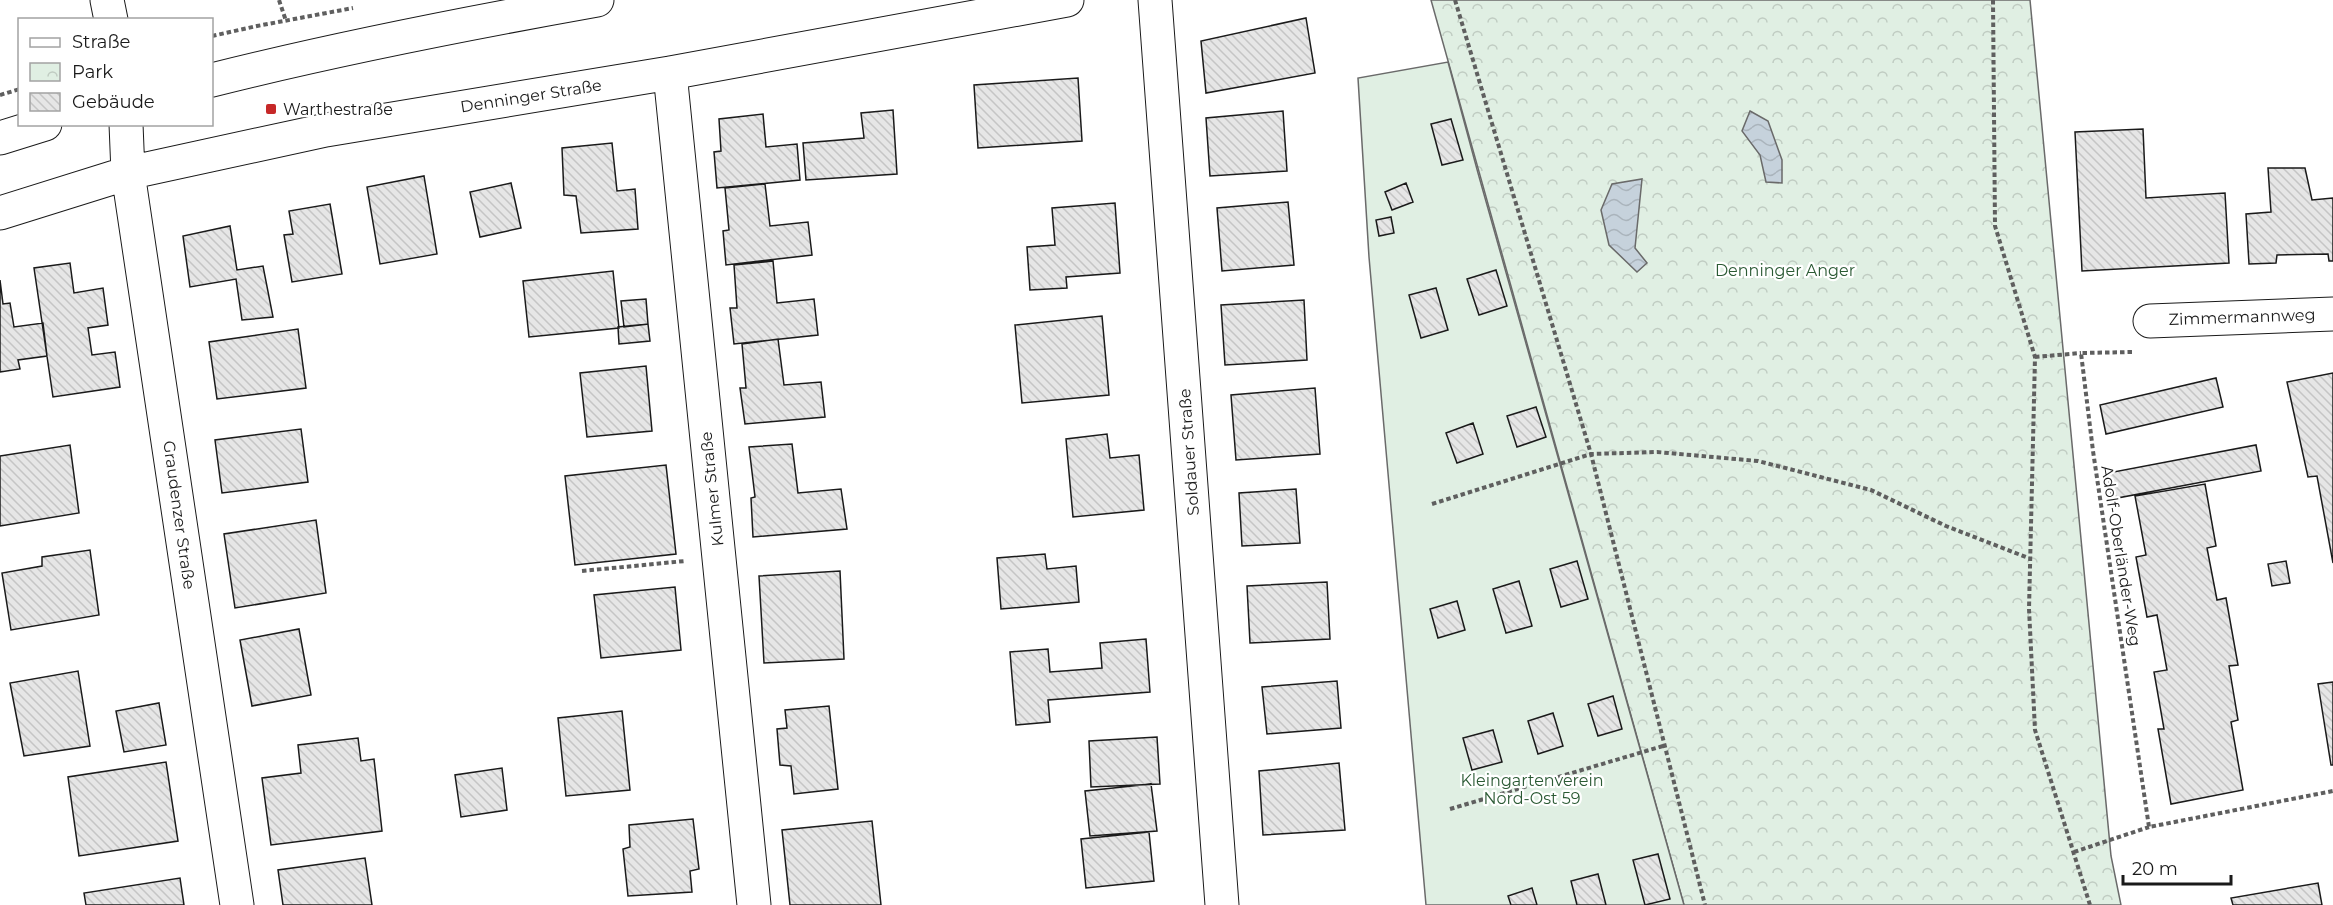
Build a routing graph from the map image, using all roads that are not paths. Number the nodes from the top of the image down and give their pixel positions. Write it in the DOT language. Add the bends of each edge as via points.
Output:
graph roads {
  1 [pos="106,0"];
  2 [pos="597,0"];
  3 [pos="1067,0"];
  4 [pos="1155,0"];
  5 [pos="110,18"];
  6 [pos="670,74"];
  7 [pos="213,80"];
  8 [pos="39,126"];
  9 [pos="126,126"];
  10 [pos="0,138"];
  11 [pos="128,173"];
  12 [pos="0,213"];
  13 [pos="2333,314"];
  14 [pos="2150,321"];
  15 [pos="237,905"];
  16 [pos="754,905"];
  17 [pos="1222,905"];
  1 -- 5 [label="street"];
  2 -- 7 [label="street" via="464,24"];
  3 -- 6 [label="street, Denninger Straße"];
  4 -- 17 [label="street, Soldauer Straße"];
  6 -- 11 [label="street, Denninger Straße" via="326,130"];
  6 -- 16 [label="street, Kulmer Straße"];
  8 -- 10 [label="street"];
  9 -- 11 [label="street, Graudenzer Straße"];
  11 -- 12 [label="street, Denninger Straße"];
  11 -- 15 [label="street, Graudenzer Straße"];
  13 -- 14 [label="street, Zimmermannweg"];
}
